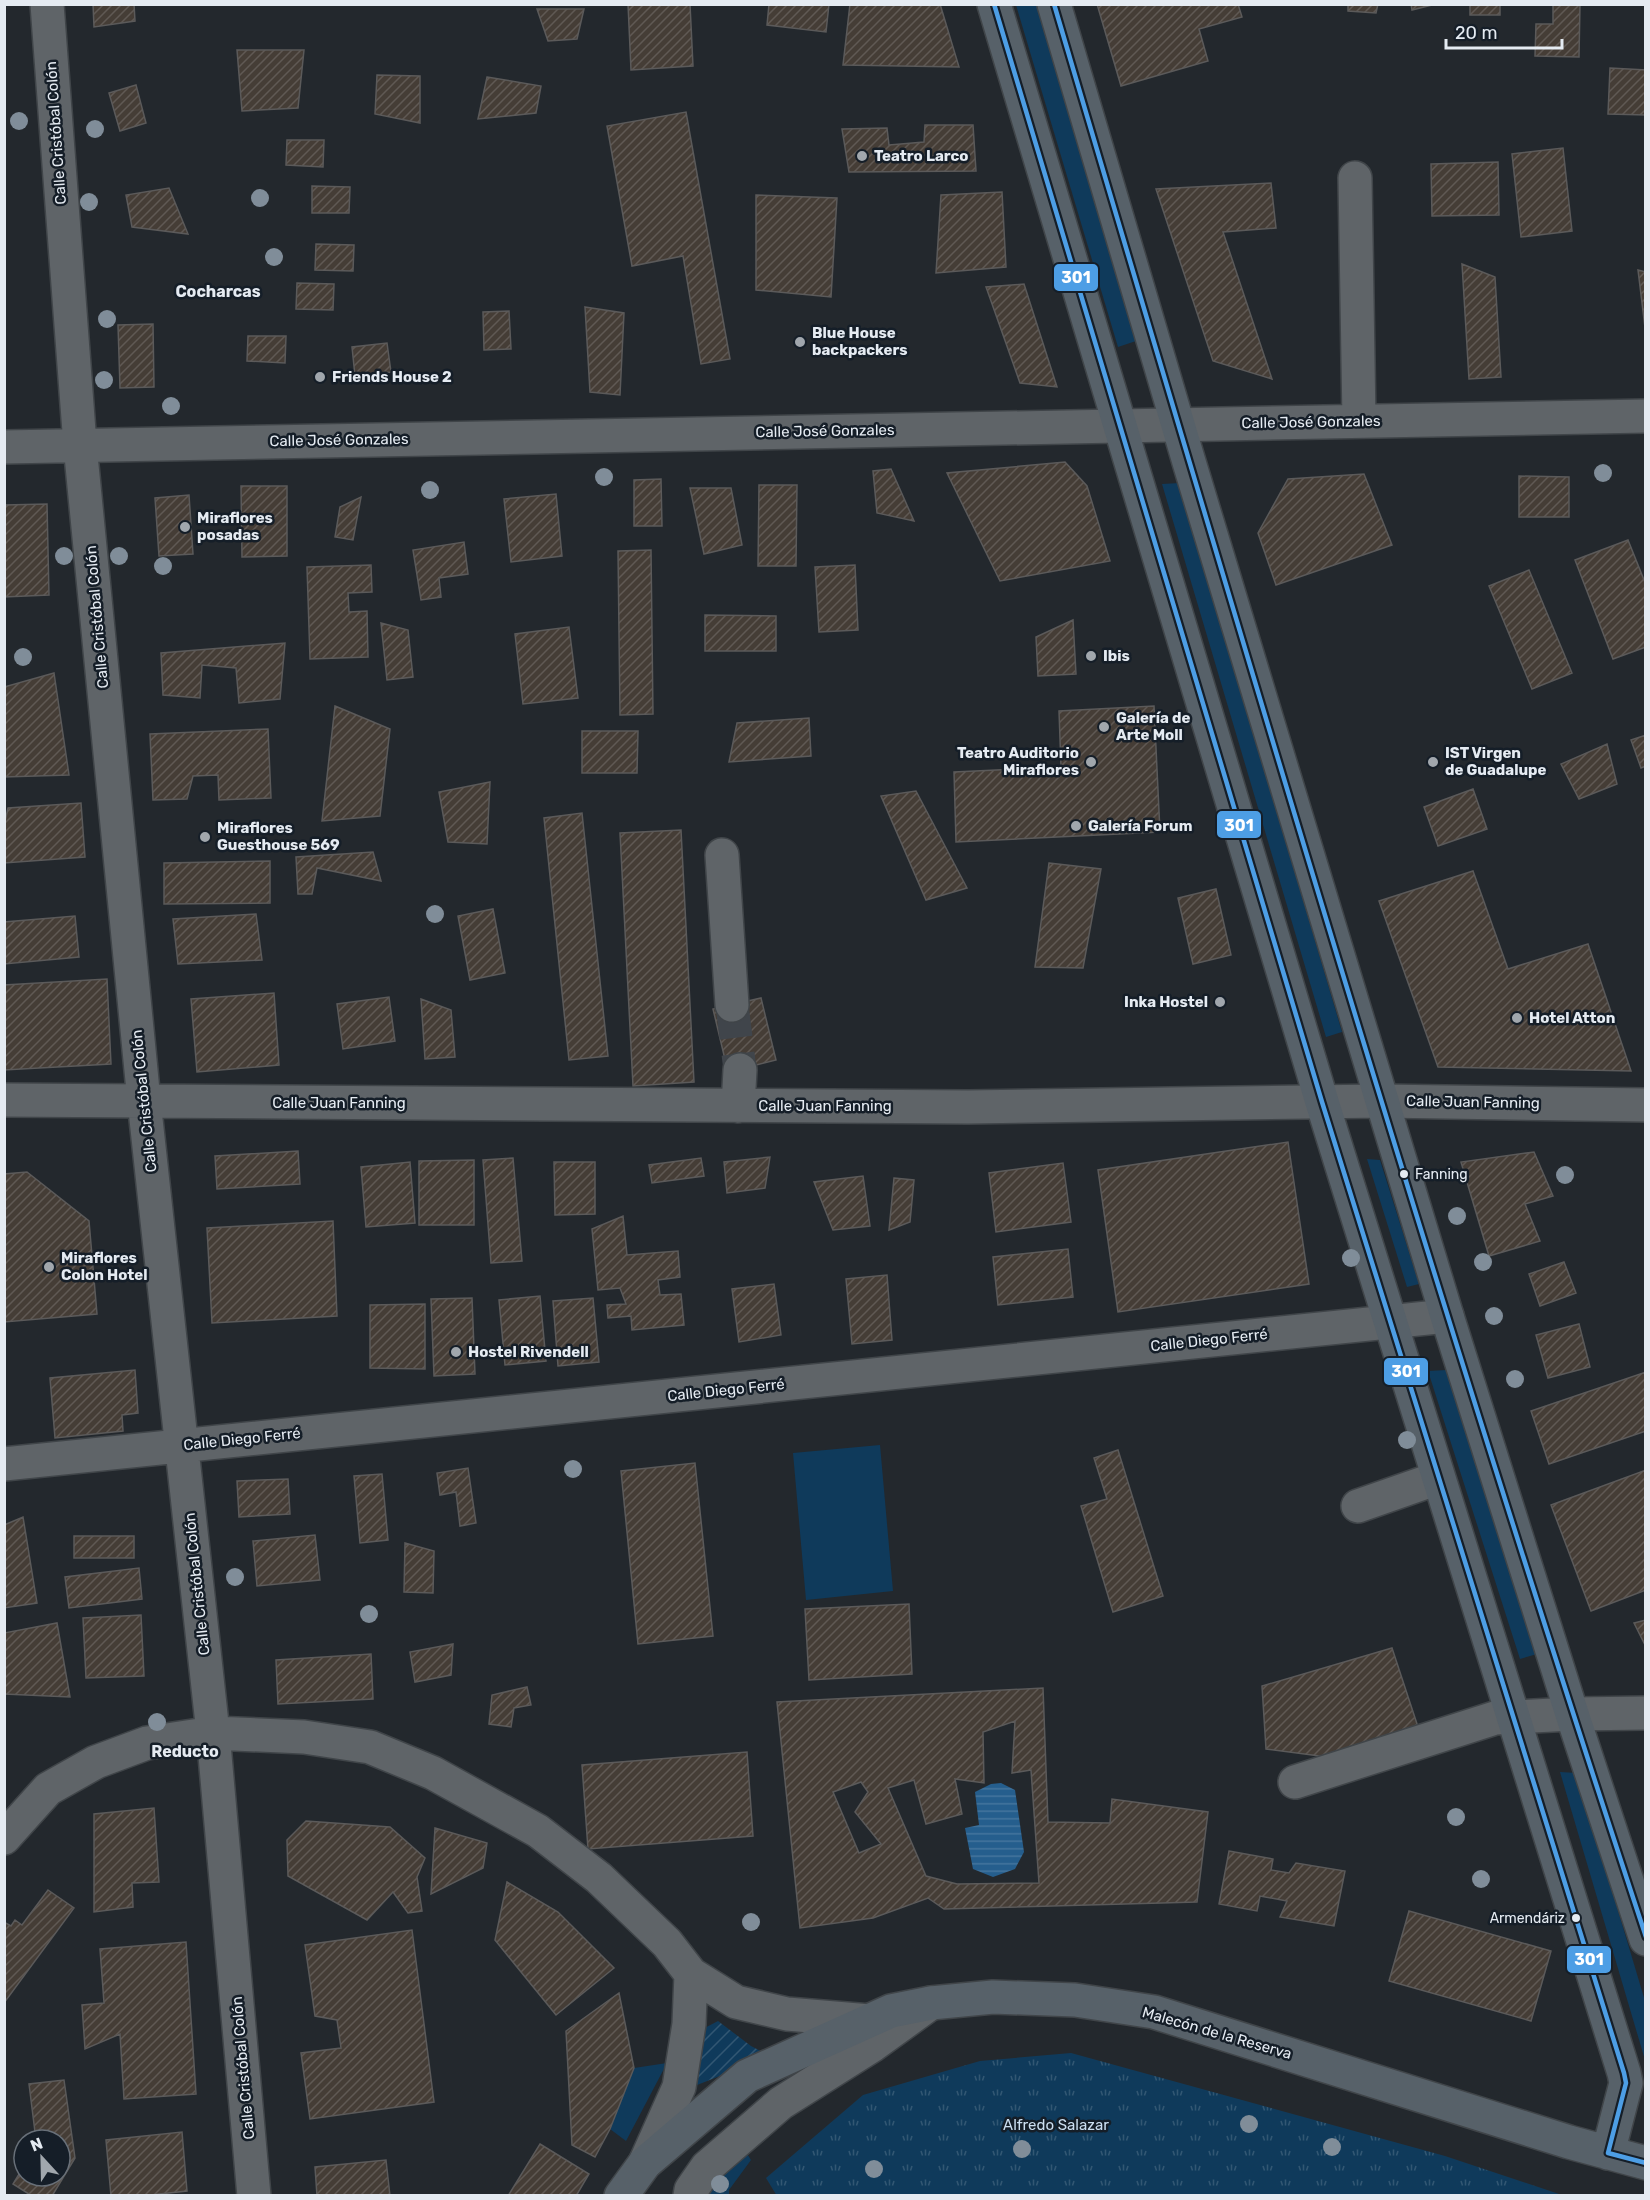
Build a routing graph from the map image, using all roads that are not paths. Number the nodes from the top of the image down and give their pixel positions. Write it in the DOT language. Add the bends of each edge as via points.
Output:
graph roads {
  1 [pos="46,4"];
  2 [pos="994,4"];
  3 [pos="1054,4"];
  4 [pos="1356,178"];
  5 [pos="1646,416"];
  6 [pos="1359,421"];
  7 [pos="1177,424"];
  8 [pos="1121,425"];
  9 [pos="80,445"];
  10 [pos="4,447"];
  11 [pos="722,855"];
  12 [pos="732,1005"];
  13 [pos="740,1070"];
  14 [pos="4,1100"];
  15 [pos="144,1101"];
  16 [pos="1382,1101"];
  17 [pos="1322,1102"];
  18 [pos="1646,1105"];
  19 [pos="738,1106"];
  20 [pos="1447,1316"];
  21 [pos="1390,1322"];
  22 [pos="181,1445"];
  23 [pos="4,1464"];
  24 [pos="1441,1487"];
  25 [pos="1362,1515"];
  26 [pos="1646,1713"];
  27 [pos="1572,1714"];
  28 [pos="1512,1716"];
  29 [pos="213,1733"];
  30 [pos="1295,1782"];
  31 [pos="4,1838"];
  32 [pos="1623,1868"];
  33 [pos="1646,1903"];
  34 [pos="1646,1939"];
  35 [pos="691,1974"];
  36 [pos="931,2003"];
  37 [pos="870,2021"];
  38 [pos="1646,2139"];
  39 [pos="1608,2153"];
  40 [pos="645,2163"];
  41 [pos="1646,2163"];
  42 [pos="254,2196"];
  43 [pos="621,2196"];
  44 [pos="690,2196"];
  1 -- 9 [label="street, Calle Cristóbal Colón"];
  2 -- 8 [label="main road"];
  3 -- 7 [label="main road"];
  4 -- 6 [label="street"];
  5 -- 6 [label="street, Calle José Gonzales"];
  6 -- 7 [label="street, Calle José Gonzales"];
  7 -- 8 [label="street, Calle José Gonzales"];
  7 -- 16 [label="main road"];
  8 -- 9 [label="street, Calle José Gonzales"];
  8 -- 17 [label="main road"];
  9 -- 10 [label="street, Calle José Gonzales"];
  9 -- 15 [label="street, Calle Cristóbal Colón"];
  11 -- 12 [label="street"];
  13 -- 19 [label="street"];
  14 -- 15 [label="street, Calle Juan Fanning"];
  15 -- 19 [label="street, Calle Juan Fanning"];
  15 -- 22 [label="street, Calle Cristóbal Colón"];
  16 -- 17 [label="street, Calle Juan Fanning"];
  16 -- 18 [label="street, Calle Juan Fanning"];
  16 -- 20 [label="main road"];
  17 -- 19 [label="street, Calle Juan Fanning"];
  17 -- 21 [label="main road"];
  20 -- 21 [label="street, Calle Diego Ferré"];
  20 -- 27 [label="main road"];
  21 -- 22 [label="street, Calle Diego Ferré"];
  21 -- 24 [label="main road"];
  22 -- 23 [label="street, Calle Diego Ferré"];
  22 -- 29 [label="street, Calle Cristóbal Colón"];
  24 -- 25 [label="street"];
  24 -- 28 [label="main road"];
  26 -- 27 [label="street"];
  27 -- 28 [label="street"];
  27 -- 32 [label="main road"];
  28 -- 30 [label="street"];
  28 -- 39 [label="main road" via="1624,2073 1626,2083"];
  29 -- 31 [label="street" via="147,1743 96,1762 48,1789"];
  29 -- 35 [label="street" via="304,1737 370,1747 433,1773 538,1830 599,1878 667,1943"];
  29 -- 42 [label="street, Calle Cristóbal Colón"];
  32 -- 33 [label="street"];
  32 -- 34 [label="main road"];
  35 -- 37 [label="street" via="736,2002 788,2014"];
  35 -- 40 [label="street" via="689,2024 679,2087"];
  36 -- 37 [label="main road, Malecón de la Reserva" via="891,2011"];
  36 -- 39 [label="main road, Malecón de la Reserva" via="993,1997 1075,2000 1154,2012"];
  36 -- 44 [label="street" via="781,2103 707,2167"];
  37 -- 40 [label="main road, Malecón de la Reserva" via="747,2076"];
  38 -- 39 [label="main road" via="1633,2148"];
  39 -- 41 [label="main road, Malecón de la Reserva"];
  40 -- 43 [label="main road, Malecón de la Reserva"];
}
